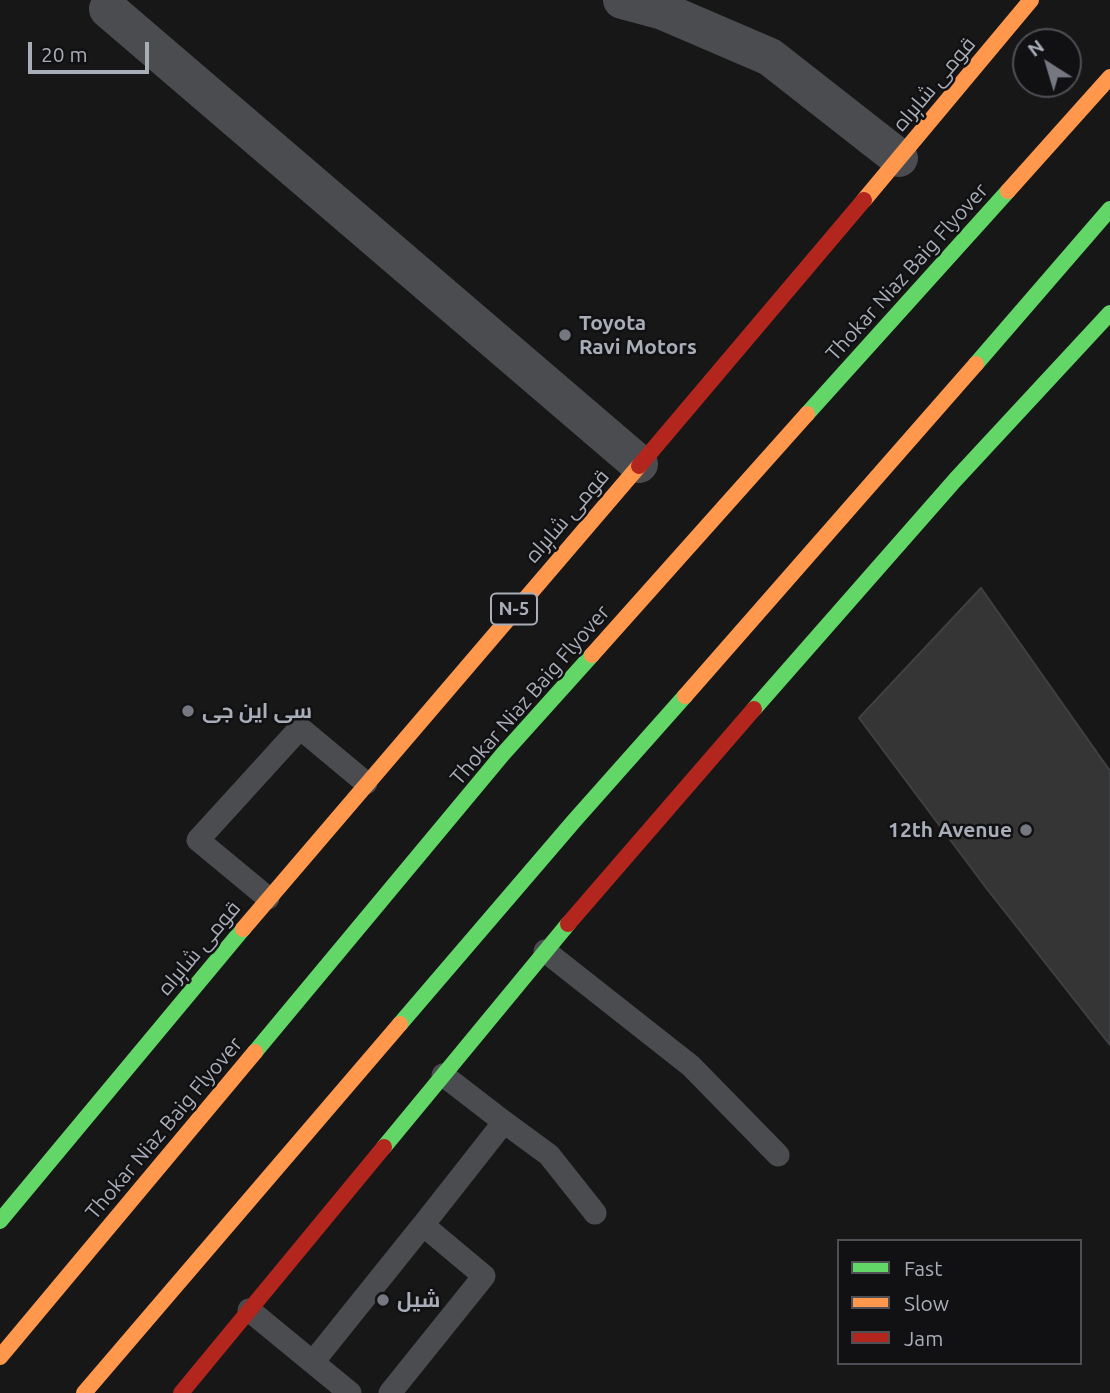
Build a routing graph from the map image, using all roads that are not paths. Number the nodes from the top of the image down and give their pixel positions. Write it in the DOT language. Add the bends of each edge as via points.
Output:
graph roads {
  1 [pos="622,0"];
  2 [pos="1031,0"];
  3 [pos="107,9"];
  4 [pos="1110,77"];
  5 [pos="899,158"];
  6 [pos="1110,209"];
  7 [pos="1110,313"];
  8 [pos="639,464"];
  9 [pos="366,783"];
  10 [pos="268,898"];
  11 [pos="545,951"];
  12 [pos="443,1074"];
  13 [pos="504,1122"];
  14 [pos="778,1155"];
  15 [pos="596,1213"];
  16 [pos="0,1221"];
  17 [pos="423,1225"];
  18 [pos="250,1310"];
  19 [pos="0,1357"];
  20 [pos="313,1362"];
  21 [pos="83,1393"];
  22 [pos="181,1393"];
  23 [pos="350,1393"];
  24 [pos="390,1393"];
  1 -- 5 [label="street" via="663,11 770,57"];
  2 -- 5 [label="highway, قومی شاہراہ / N-5"];
  3 -- 8 [label="street"];
  4 -- 19 [label="highway, Thokar Niaz Baig Flyover" via="503,754"];
  5 -- 8 [label="highway, قومی شاہراہ / N-5"];
  6 -- 21 [label="highway" via="574,821"];
  7 -- 11 [label="highway" via="956,479"];
  8 -- 9 [label="highway, قومی شاہراہ / N-5"];
  9 -- 10 [label="highway, قومی شاہراہ / N-5"];
  9 -- 10 [label="lane" via="300,728 198,840"];
  10 -- 16 [label="highway, قومی شاہراہ / N-5"];
  11 -- 12 [label="highway"];
  11 -- 14 [label="lane" via="691,1066"];
  12 -- 13 [label="lane"];
  12 -- 18 [label="highway"];
  13 -- 15 [label="lane" via="549,1155"];
  13 -- 17 [label="lane"];
  17 -- 20 [label="lane"];
  17 -- 24 [label="lane" via="484,1276"];
  18 -- 20 [label="lane"];
  18 -- 22 [label="highway"];
  20 -- 23 [label="lane"];
}
